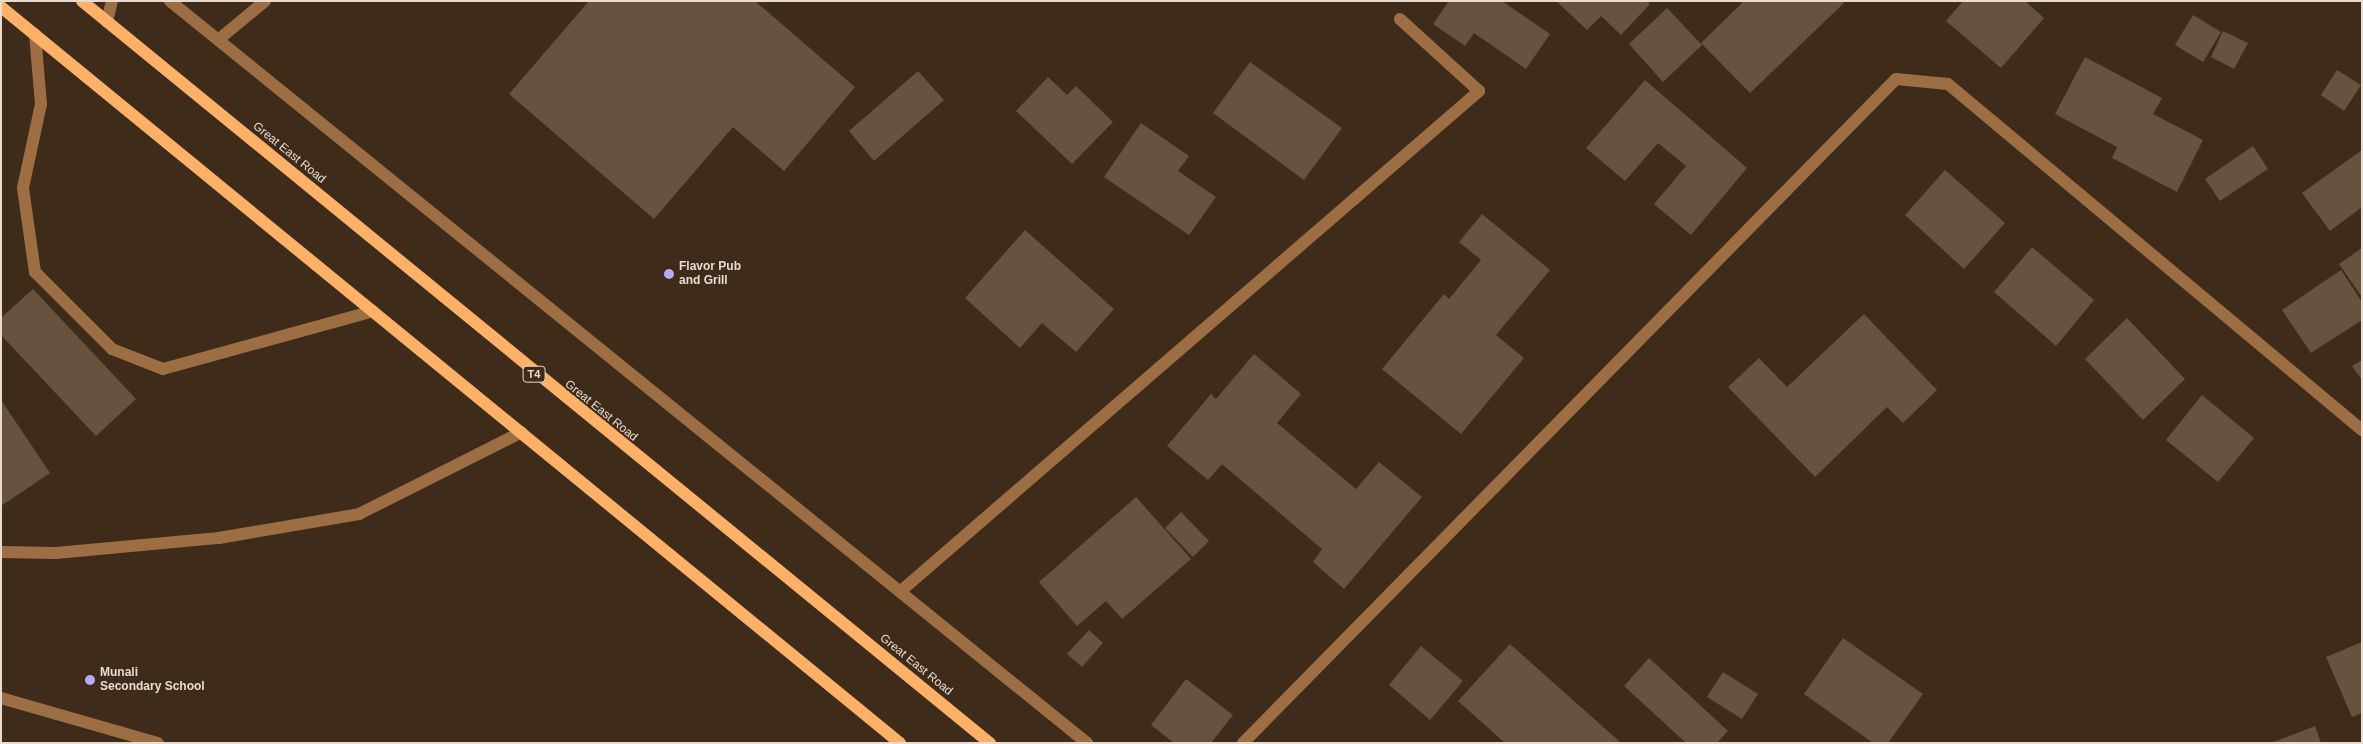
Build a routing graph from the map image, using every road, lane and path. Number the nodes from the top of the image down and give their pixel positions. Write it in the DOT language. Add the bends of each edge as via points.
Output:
graph roads {
  1 [pos="82,1"];
  2 [pos="112,1"];
  3 [pos="170,1"];
  4 [pos="265,1"];
  5 [pos="1,7"];
  6 [pos="1400,19"];
  7 [pos="107,22"];
  8 [pos="34,34"];
  9 [pos="218,40"];
  10 [pos="373,311"];
  11 [pos="2362,430"];
  12 [pos="522,432"];
  13 [pos="1,552"];
  14 [pos="902,590"];
  15 [pos="1,698"];
  16 [pos="158,743"];
  17 [pos="900,743"];
  18 [pos="990,743"];
  19 [pos="1087,743"];
  20 [pos="1243,743"];
  1 -- 7 [label="main road, Great East Road / T4"];
  2 -- 7 [label="street"];
  3 -- 9 [label="street"];
  4 -- 9 [label="street"];
  5 -- 8 [label="main road"];
  6 -- 14 [label="street" via="1479,91"];
  7 -- 18 [label="main road, Great East Road / T4"];
  8 -- 10 [label="main road"];
  8 -- 10 [label="street" via="42,104 23,188 35,272 112,349 163,369"];
  9 -- 14 [label="street"];
  10 -- 12 [label="main road"];
  11 -- 20 [label="street" via="1948,84 1896,79"];
  12 -- 13 [label="street" via="359,514 219,538 56,552"];
  12 -- 17 [label="main road"];
  14 -- 19 [label="street"];
  15 -- 16 [label="street"];
}
